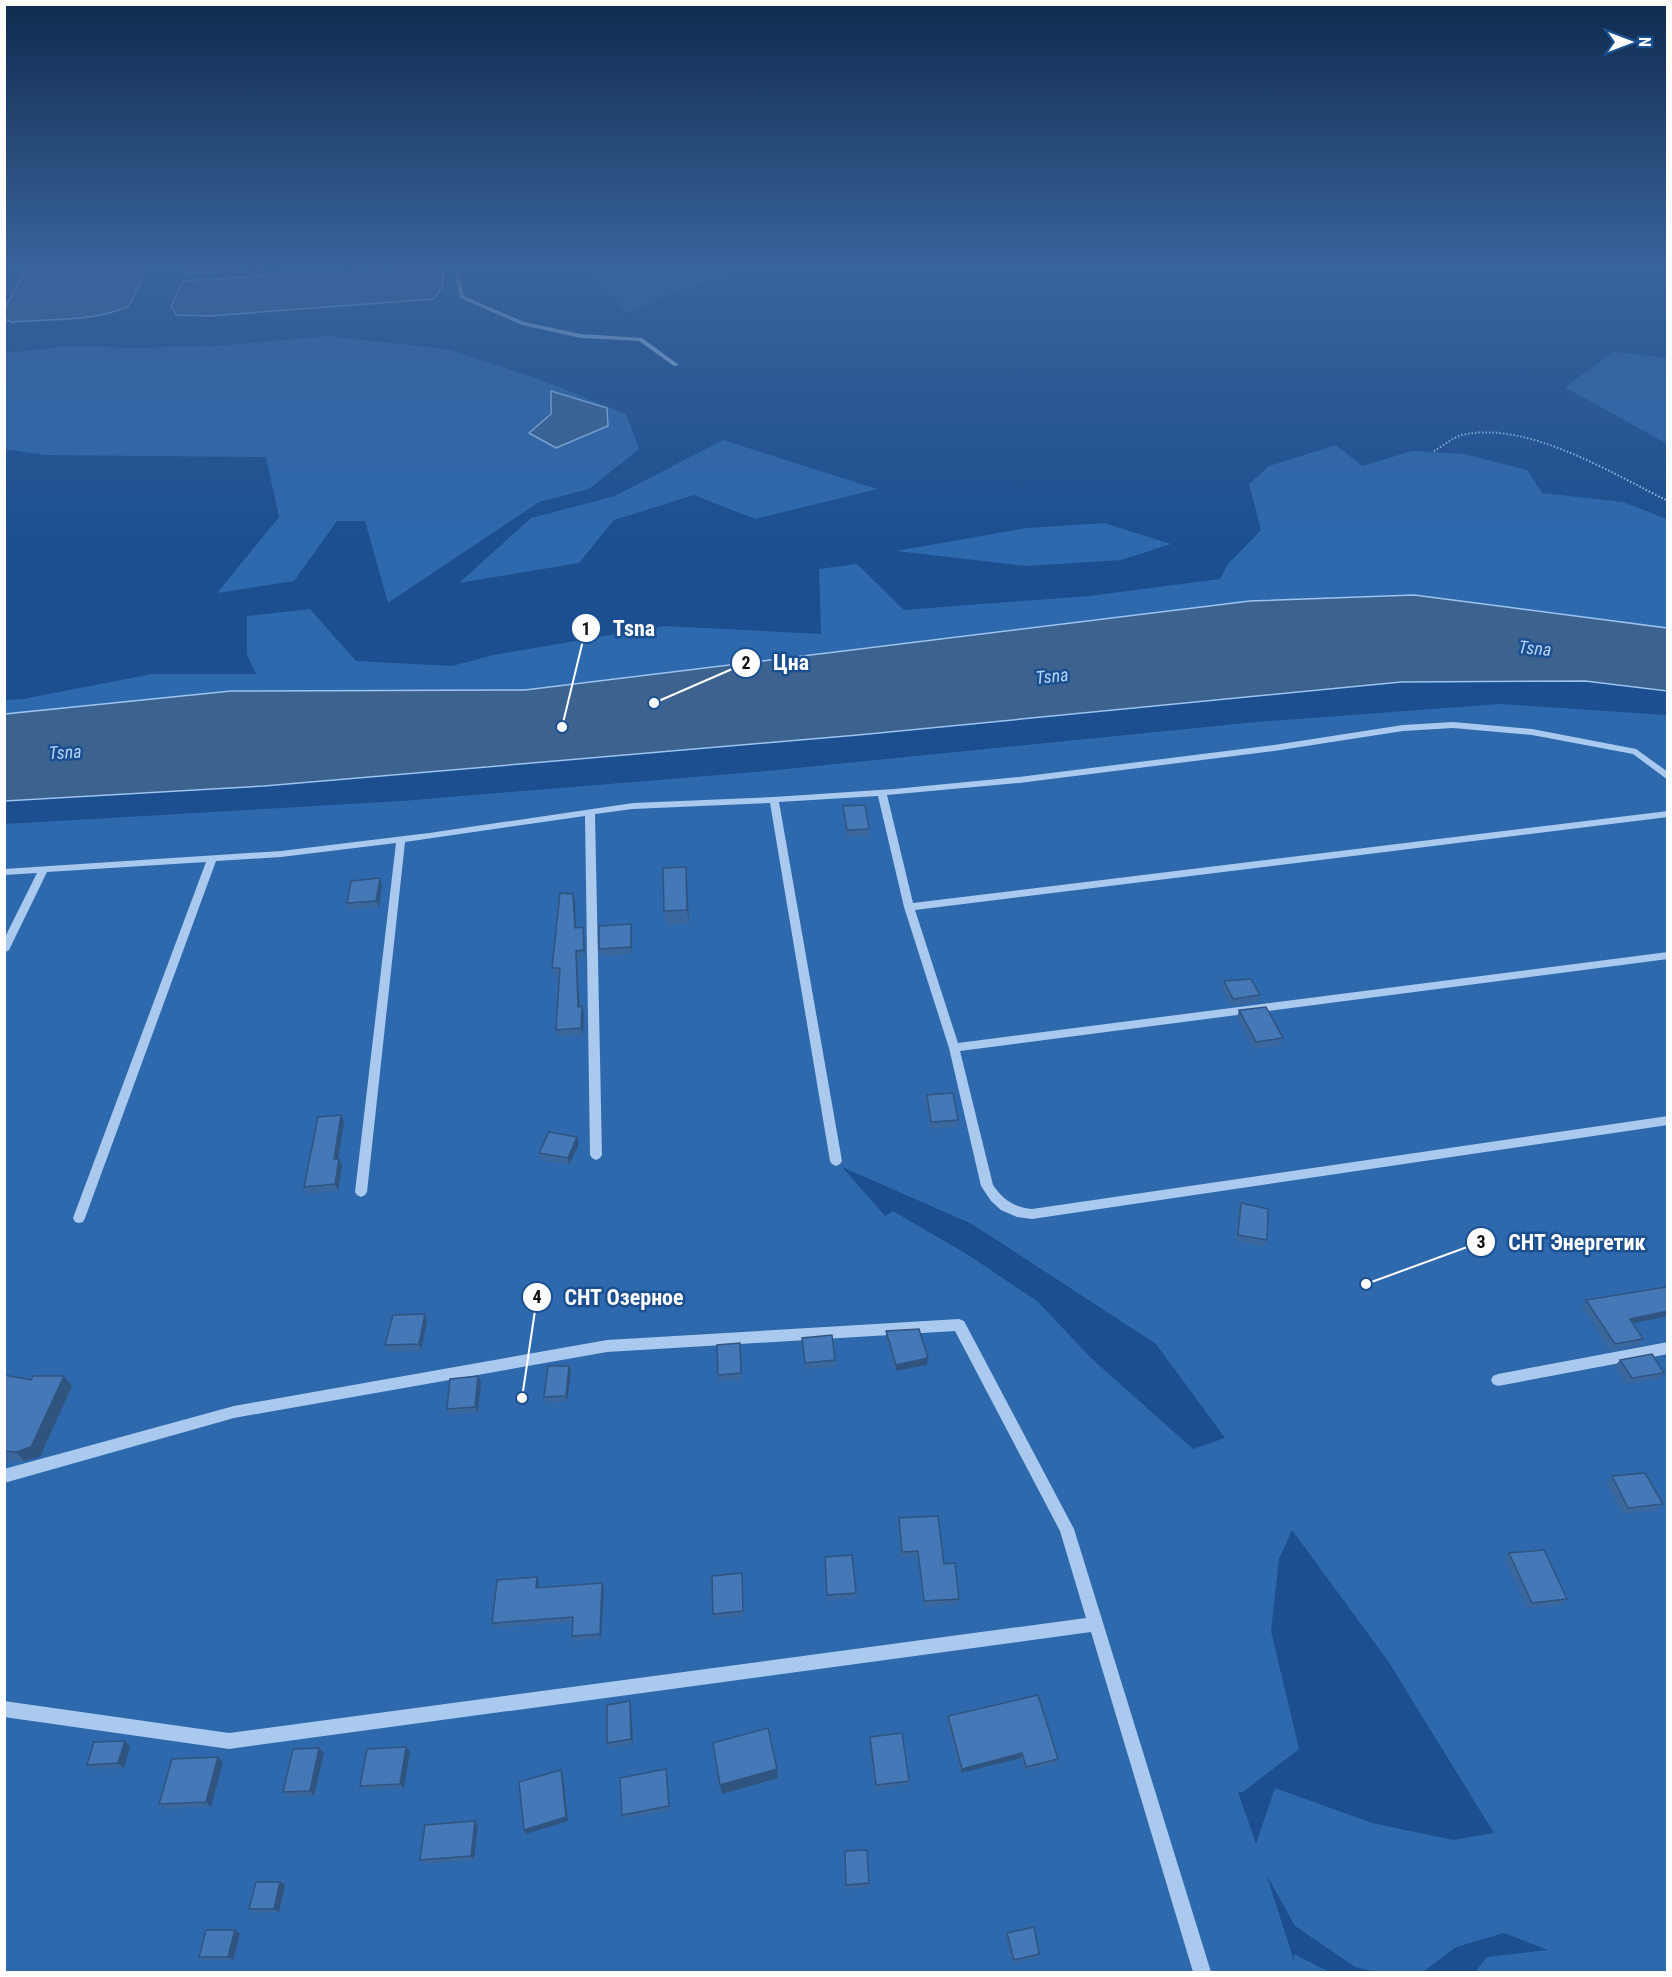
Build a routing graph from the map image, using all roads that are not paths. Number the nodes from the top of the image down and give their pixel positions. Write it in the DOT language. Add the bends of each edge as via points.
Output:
graph roads {
  1 [pos="663,355"];
  2 [pos="676,365"];
  3 [pos="1668,777"];
  4 [pos="882,793"];
  5 [pos="774,800"];
  6 [pos="590,812"];
  7 [pos="1668,814"];
  8 [pos="401,840"];
  9 [pos="212,858"];
  10 [pos="44,869"];
  11 [pos="4,872"];
  12 [pos="909,907"];
  13 [pos="4,950"];
  14 [pos="1668,955"];
  15 [pos="954,1048"];
  16 [pos="1668,1120"];
  17 [pos="596,1155"];
  18 [pos="836,1161"];
  19 [pos="361,1192"];
  20 [pos="79,1218"];
  21 [pos="1668,1348"];
  22 [pos="1497,1380"];
  23 [pos="4,1476"];
  24 [pos="1096,1624"];
  25 [pos="4,1709"];
  26 [pos="1203,1972"];
  1 -- 2 [label="lane"];
  3 -- 4 [label="lane" via="1636,752 1532,732 1453,725 1403,728 1019,780"];
  4 -- 5 [label="lane"];
  4 -- 12 [label="lane"];
  5 -- 6 [label="lane" via="633,806"];
  5 -- 18 [label="lane"];
  6 -- 8 [label="lane"];
  6 -- 17 [label="lane"];
  7 -- 12 [label="lane"];
  8 -- 9 [label="lane" via="281,855"];
  8 -- 19 [label="lane"];
  9 -- 10 [label="lane"];
  9 -- 20 [label="lane"];
  10 -- 11 [label="lane"];
  10 -- 13 [label="lane"];
  12 -- 15 [label="lane"];
  14 -- 15 [label="lane"];
  15 -- 16 [label="lane" via="987,1186 997,1202 1020,1213"];
  21 -- 22 [label="lane"];
  23 -- 24 [label="lane" via="234,1412 607,1346 959,1325 1067,1528"];
  24 -- 25 [label="lane" via="229,1741"];
  24 -- 26 [label="lane"];
}
